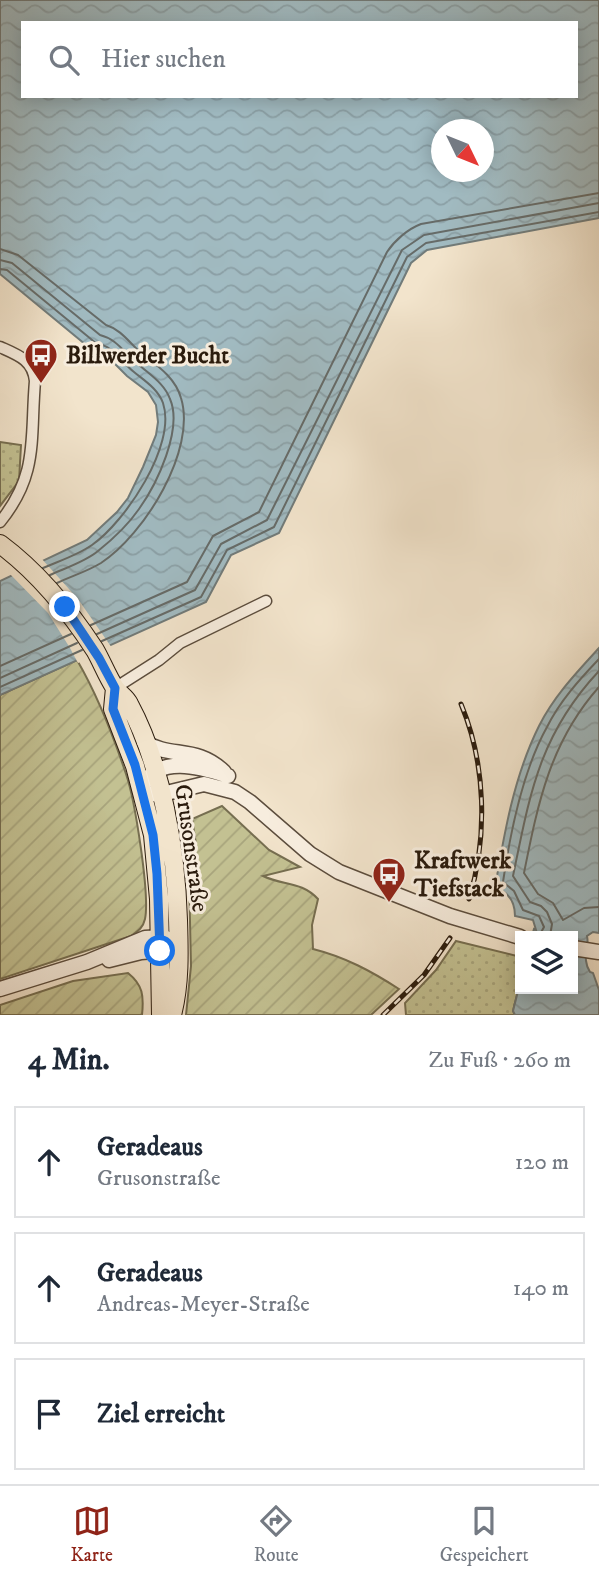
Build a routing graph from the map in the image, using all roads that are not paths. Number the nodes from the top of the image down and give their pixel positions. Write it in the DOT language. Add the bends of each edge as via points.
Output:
graph roads {
  1 [pos="0,347"];
  2 [pos="0,522"];
  3 [pos="3,546"];
  4 [pos="266,601"];
  5 [pos="115,688"];
  6 [pos="144,742"];
  7 [pos="155,771"];
  8 [pos="228,776"];
  9 [pos="142,788"];
  10 [pos="161,794"];
  11 [pos="250,802"];
  12 [pos="515,935"];
  13 [pos="160,944"];
  14 [pos="178,945"];
  15 [pos="0,989"];
  16 [pos="162,1015"];
  17 [pos="172,1015"];
  1 -- 2 [label="street" via="27,361 35,382 29,467 18,498"];
  3 -- 5 [label="main road" via="60,601"];
  4 -- 5 [label="street" via="180,643"];
  5 -- 6 [label="main road, Grusonstraße" via="128,701"];
  5 -- 9 [label="main road, Grusonstraße" via="113,709"];
  6 -- 7 [label="main road, Grusonstraße"];
  6 -- 8 [label="street" via="198,755"];
  7 -- 8 [label="street" via="184,766"];
  7 -- 9 [label="street"];
  7 -- 10 [label="main road, Grusonstraße"];
  8 -- 11 [label="street"];
  9 -- 10 [label="street"];
  9 -- 13 [label="main road, Grusonstraße" via="153,835"];
  10 -- 11 [label="street" via="205,784"];
  10 -- 14 [label="main road, Grusonstraße" via="174,866"];
  11 -- 12 [label="street" via="295,843 339,872 437,912"];
  13 -- 14 [label="street"];
  13 -- 15 [label="street" via="145,938"];
  13 -- 16 [label="main road, Grusonstraße"];
  14 -- 17 [label="main road, Grusonstraße"];
}
